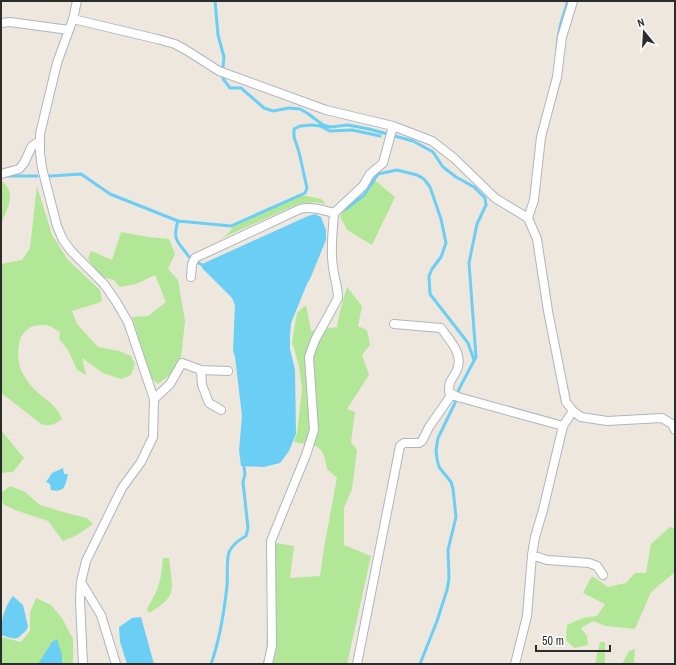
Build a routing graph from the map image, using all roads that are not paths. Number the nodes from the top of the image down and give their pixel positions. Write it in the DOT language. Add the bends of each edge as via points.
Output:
graph roads {
  1 [pos="78,1"];
  2 [pos="573,1"];
  3 [pos="73,19"];
  4 [pos="1,23"];
  5 [pos="68,30"];
  6 [pos="391,132"];
  7 [pos="40,141"];
  8 [pos="1,174"];
  9 [pos="334,213"];
  10 [pos="528,218"];
  11 [pos="191,277"];
  12 [pos="394,324"];
  13 [pos="201,370"];
  14 [pos="228,371"];
  15 [pos="455,396"];
  16 [pos="154,399"];
  17 [pos="221,410"];
  18 [pos="573,411"];
  19 [pos="562,426"];
  20 [pos="675,430"];
  21 [pos="532,555"];
  22 [pos="603,575"];
  23 [pos="81,582"];
  24 [pos="83,664"];
  25 [pos="116,664"];
  26 [pos="268,664"];
  27 [pos="357,664"];
  28 [pos="515,664"];
  1 -- 3 [label="street"];
  2 -- 10 [label="street" via="562,37 557,77 541,137 534,200"];
  3 -- 5 [label="street"];
  3 -- 6 [label="street" via="175,44 222,72"];
  4 -- 5 [label="street"];
  5 -- 7 [label="street" via="57,63"];
  6 -- 9 [label="street" via="383,162 370,174 363,186"];
  6 -- 10 [label="street" via="432,141 454,158 495,198"];
  7 -- 8 [label="street" via="32,146 19,169"];
  7 -- 16 [label="street" via="42,168 63,240 118,303 128,322"];
  9 -- 11 [label="street" via="321,209 300,209 195,258"];
  9 -- 26 [label="street" via="332,255 338,298 315,340 309,357 314,430 271,541 272,646"];
  10 -- 18 [label="street" via="537,239 566,402"];
  12 -- 15 [label="street" via="441,328 456,348 459,361 457,372 449,382 449,392"];
  13 -- 14 [label="street"];
  13 -- 16 [label="street" via="182,363 170,384"];
  13 -- 17 [label="street" via="202,385 209,403"];
  15 -- 19 [label="street"];
  15 -- 27 [label="street" via="429,427 422,441 404,443 400,446"];
  16 -- 23 [label="street" via="153,437 141,462 122,488 86,561"];
  18 -- 19 [label="street"];
  18 -- 20 [label="street" via="581,417 607,421 662,418 672,424"];
  19 -- 21 [label="street"];
  21 -- 22 [label="street" via="547,560 589,563 597,566"];
  21 -- 28 [label="street" via="527,616"];
  23 -- 24 [label="street"];
  23 -- 25 [label="street" via="101,615"];
}
